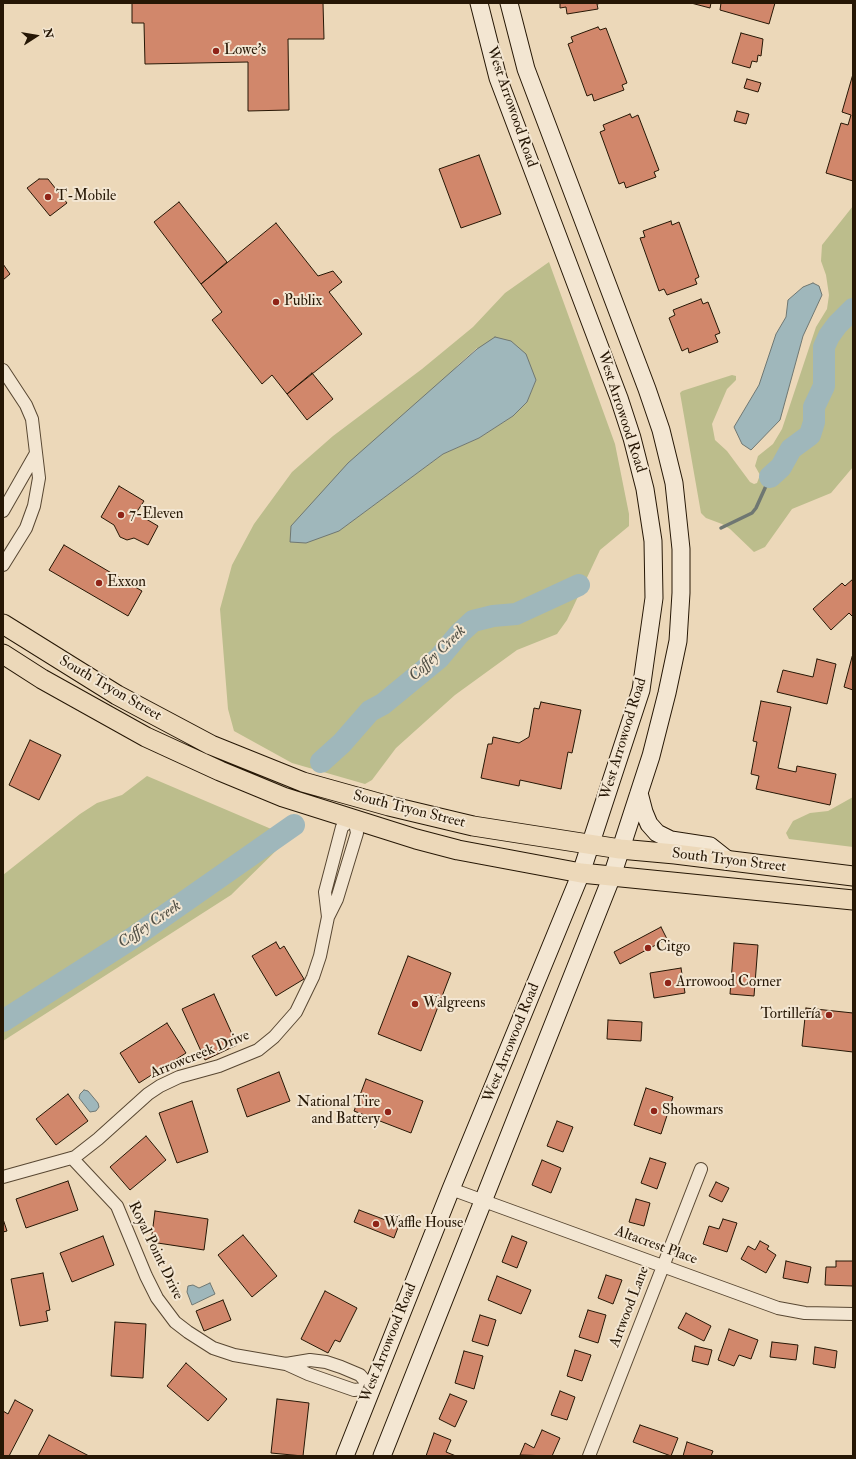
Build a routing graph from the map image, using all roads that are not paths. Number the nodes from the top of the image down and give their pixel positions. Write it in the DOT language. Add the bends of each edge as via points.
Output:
graph roads {
  1 [pos="479,3"];
  2 [pos="509,3"];
  3 [pos="3,370"];
  4 [pos="35,454"];
  5 [pos="3,511"];
  6 [pos="3,565"];
  7 [pos="3,624"];
  8 [pos="3,654"];
  9 [pos="639,793"];
  10 [pos="354,818"];
  11 [pos="590,845"];
  12 [pos="620,849"];
  13 [pos="728,861"];
  14 [pos="581,873"];
  15 [pos="612,876"];
  16 [pos="853,876"];
  17 [pos="853,900"];
  18 [pos="72,1158"];
  19 [pos="701,1168"];
  20 [pos="3,1178"];
  21 [pos="451,1189"];
  22 [pos="483,1200"];
  23 [pos="663,1266"];
  24 [pos="853,1314"];
  25 [pos="286,1364"];
  26 [pos="371,1388"];
  27 [pos="345,1456"];
  28 [pos="382,1456"];
  29 [pos="589,1456"];
  1 -- 11 [label="main road, West Arrowood Road" via="498,78 561,241 630,432 645,489 653,541 654,598 641,690"];
  2 -- 9 [label="main road, West Arrowood Road" via="526,69 647,389 661,430 674,483 682,572 678,641 651,756"];
  3 -- 4 [label="street" via="26,404 32,419"];
  4 -- 5 [label="street"];
  4 -- 6 [label="street" via="39,478 34,506 26,528"];
  7 -- 11 [label="main road, South Tryon Street" via="117,695 211,745 303,782 473,826"];
  8 -- 10 [label="main road, South Tryon Street" via="42,679 146,737 283,797"];
  9 -- 12 [label="main road, West Arrowood Road"];
  9 -- 13 [label="main road" via="649,824 657,833 671,840 710,846"];
  10 -- 14 [label="main road, South Tryon Street" via="441,846"];
  10 -- 18 [label="street, Arrowcreek Drive" via="342,827 324,892 328,917 320,956 307,993 296,1012 274,1037 258,1050 160,1086"];
  11 -- 12 [label="main road, South Tryon Street"];
  11 -- 14 [label="main road, West Arrowood Road"];
  12 -- 13 [label="main road, South Tryon Street"];
  12 -- 15 [label="main road, West Arrowood Road"];
  13 -- 16 [label="main road, South Tryon Street"];
  14 -- 15 [label="main road, South Tryon Street"];
  14 -- 21 [label="main road, West Arrowood Road"];
  15 -- 17 [label="main road, South Tryon Street"];
  15 -- 22 [label="main road, West Arrowood Road"];
  18 -- 20 [label="street, Arrowcreek Drive"];
  18 -- 25 [label="street, Royal Point Drive" via="117,1206 157,1298 175,1322 213,1348 247,1358"];
  19 -- 23 [label="street, Artwood Lane"];
  21 -- 22 [label="street, Altacrest Place"];
  21 -- 26 [label="main road, West Arrowood Road"];
  22 -- 23 [label="street, Altacrest Place"];
  22 -- 28 [label="main road, West Arrowood Road"];
  23 -- 24 [label="street, Altacrest Place" via="778,1308 805,1313"];
  23 -- 29 [label="street, Artwood Lane"];
  25 -- 26 [label="street, Royal Point Drive" via="354,1390"];
  25 -- 26 [label="street, Royal Point Drive" via="310,1360 326,1362 360,1375"];
  26 -- 27 [label="main road, West Arrowood Road"];
}
